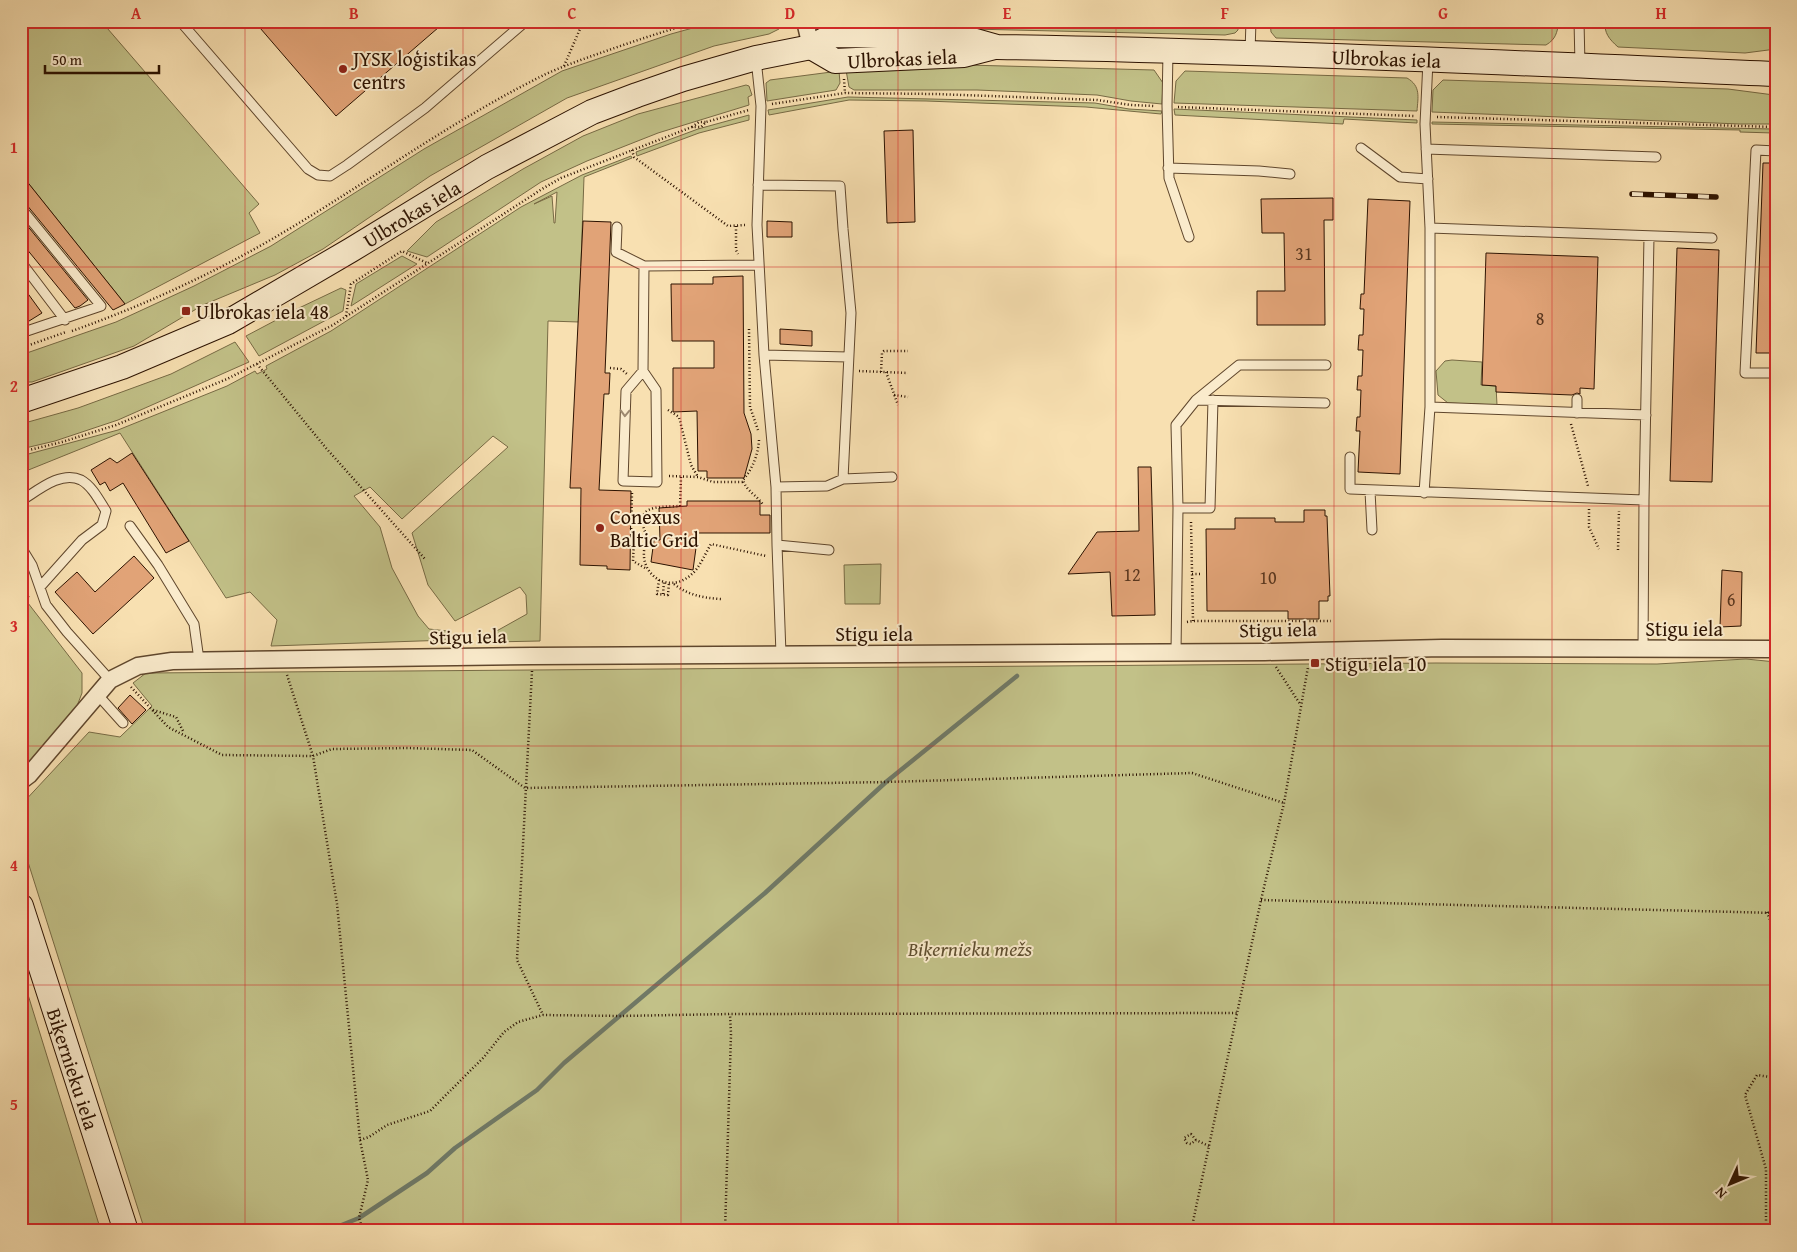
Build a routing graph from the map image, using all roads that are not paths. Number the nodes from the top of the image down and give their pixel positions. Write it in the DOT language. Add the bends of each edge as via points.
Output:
graph roads {
  1 [pos="180,21"];
  2 [pos="526,21"];
  3 [pos="805,21"];
  4 [pos="1251,21"];
  5 [pos="1580,21"];
  6 [pos="811,47"];
  7 [pos="1168,50"];
  8 [pos="1250,52"];
  9 [pos="756,58"];
  10 [pos="1428,59"];
  11 [pos="1580,65"];
  12 [pos="1776,74"];
  13 [pos="1361,148"];
  14 [pos="1426,149"];
  15 [pos="1776,151"];
  16 [pos="1656,157"];
  17 [pos="1168,168"];
  18 [pos="1290,174"];
  19 [pos="1428,179"];
  20 [pos="758,185"];
  21 [pos="21,208"];
  22 [pos="617,227"];
  23 [pos="1430,228"];
  24 [pos="1189,237"];
  25 [pos="1649,237"];
  26 [pos="1712,238"];
  27 [pos="21,262"];
  28 [pos="759,265"];
  29 [pos="644,266"];
  30 [pos="65,320"];
  31 [pos="21,333"];
  32 [pos="764,355"];
  33 [pos="848,357"];
  34 [pos="1326,365"];
  35 [pos="643,371"];
  36 [pos="1776,374"];
  37 [pos="22,399"];
  38 [pos="1577,399"];
  39 [pos="1196,400"];
  40 [pos="1213,400"];
  41 [pos="1325,403"];
  42 [pos="1430,407"];
  43 [pos="1577,414"];
  44 [pos="1646,415"];
  45 [pos="1350,457"];
  46 [pos="892,477"];
  47 [pos="843,479"];
  48 [pos="776,487"];
  49 [pos="1370,491"];
  50 [pos="1424,493"];
  51 [pos="1644,500"];
  52 [pos="21,501"];
  53 [pos="1178,508"];
  54 [pos="130,526"];
  55 [pos="1372,530"];
  56 [pos="777,545"];
  57 [pos="21,547"];
  58 [pos="829,550"];
  59 [pos="40,587"];
  60 [pos="1643,649"];
  61 [pos="1776,649"];
  62 [pos="1176,652"];
  63 [pos="781,654"];
  64 [pos="199,660"];
  65 [pos="110,680"];
  66 [pos="97,694"];
  67 [pos="123,723"];
  68 [pos="21,781"];
  69 [pos="21,906"];
  70 [pos="126,1231"];
  1 -- 2 [label="lane" via="308,170 330,176 425,108"];
  3 -- 6 [label="street"];
  4 -- 8 [label="lane"];
  5 -- 11 [label="lane"];
  6 -- 7 [label="main road, Ulbrokas iela" via="840,35 958,36 997,47"];
  6 -- 9 [label="main road, Ulbrokas iela"];
  7 -- 8 [label="main road, Ulbrokas iela"];
  7 -- 17 [label="lane"];
  8 -- 10 [label="main road, Ulbrokas iela"];
  9 -- 20 [label="lane" via="760,106"];
  9 -- 37 [label="main road, Ulbrokas iela" via="683,79 592,112 487,167 228,322 122,367"];
  10 -- 11 [label="main road, Ulbrokas iela"];
  10 -- 14 [label="lane"];
  11 -- 12 [label="main road, Ulbrokas iela"];
  13 -- 19 [label="lane" via="1400,177"];
  14 -- 16 [label="lane"];
  14 -- 19 [label="lane"];
  15 -- 36 [label="lane" via="1756,150 1745,373"];
  17 -- 18 [label="lane"];
  17 -- 24 [label="lane"];
  19 -- 23 [label="lane"];
  20 -- 28 [label="lane"];
  20 -- 33 [label="lane" via="840,186 851,313"];
  21 -- 30 [label="lane" via="101,306"];
  22 -- 29 [label="lane" via="616,252"];
  23 -- 25 [label="lane"];
  23 -- 42 [label="lane"];
  25 -- 26 [label="lane"];
  25 -- 44 [label="lane"];
  27 -- 30 [label="lane"];
  28 -- 29 [label="lane"];
  28 -- 32 [label="lane"];
  29 -- 35 [label="lane"];
  30 -- 31 [label="lane"];
  32 -- 33 [label="lane"];
  32 -- 48 [label="lane"];
  33 -- 47 [label="lane"];
  34 -- 39 [label="lane" via="1239,365"];
  35 -- 35 [label="lane, one-way" via="626,391 623,481 657,482 656,390"];
  38 -- 43 [label="lane"];
  39 -- 40 [label="lane"];
  39 -- 53 [label="lane" via="1176,425"];
  40 -- 41 [label="lane"];
  40 -- 53 [label="lane" via="1210,508"];
  42 -- 43 [label="lane"];
  42 -- 50 [label="lane"];
  43 -- 44 [label="lane"];
  44 -- 51 [label="lane"];
  45 -- 49 [label="lane" via="1350,489"];
  46 -- 47 [label="lane"];
  47 -- 48 [label="lane" via="827,486"];
  48 -- 56 [label="lane"];
  49 -- 50 [label="lane"];
  49 -- 55 [label="lane"];
  50 -- 51 [label="lane"];
  51 -- 60 [label="lane"];
  52 -- 59 [label="lane" via="46,484 66,477 81,480 94,492 106,511 102,525 82,540"];
  53 -- 62 [label="lane"];
  54 -- 64 [label="lane" via="194,624"];
  56 -- 58 [label="lane"];
  56 -- 63 [label="lane"];
  57 -- 59 [label="lane"];
  59 -- 65 [label="lane" via="46,605"];
  60 -- 61 [label="street, Stigu iela"];
  60 -- 62 [label="street, Stigu iela"];
  62 -- 63 [label="street, Stigu iela"];
  63 -- 64 [label="street, Stigu iela"];
  64 -- 65 [label="street, Stigu iela" via="138,666"];
  65 -- 66 [label="street, Stigu iela"];
  66 -- 67 [label="lane"];
  66 -- 68 [label="street, Stigu iela"];
  69 -- 70 [label="main road, Biķernieku iela"];
}
